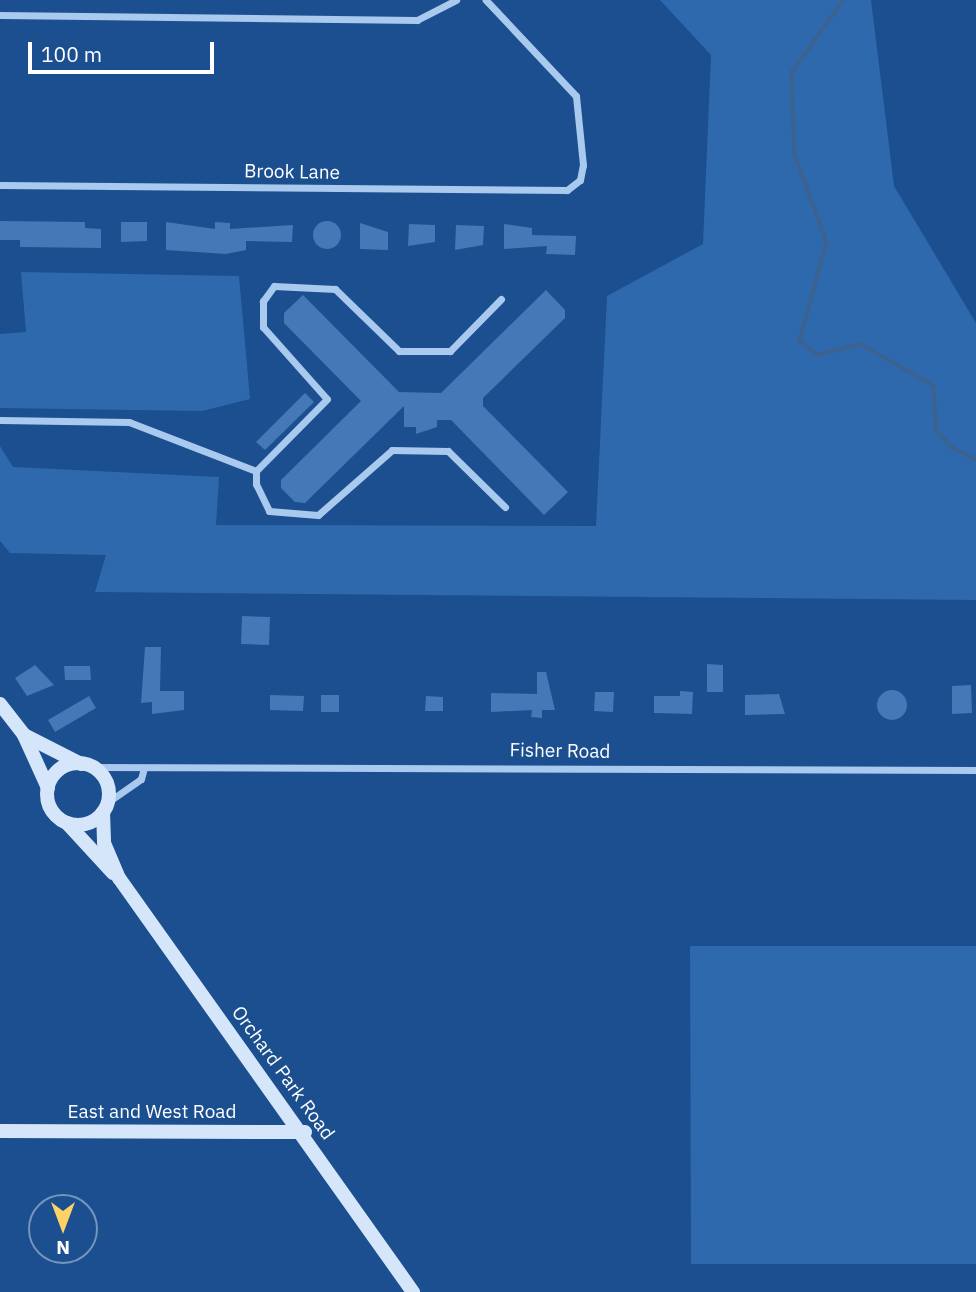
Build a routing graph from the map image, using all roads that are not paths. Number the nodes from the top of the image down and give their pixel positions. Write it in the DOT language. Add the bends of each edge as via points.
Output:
graph roads {
  1 [pos="456,0"];
  2 [pos="486,0"];
  3 [pos="0,15"];
  4 [pos="0,185"];
  5 [pos="502,299"];
  6 [pos="0,420"];
  7 [pos="256,471"];
  8 [pos="505,507"];
  9 [pos="0,704"];
  10 [pos="24,735"];
  11 [pos="87,766"];
  12 [pos="144,768"];
  13 [pos="976,770"];
  14 [pos="48,788"];
  15 [pos="105,807"];
  16 [pos="67,823"];
  17 [pos="119,878"];
  18 [pos="0,1131"];
  19 [pos="305,1132"];
  20 [pos="413,1292"];
  1 -- 3 [label="street" via="417,20"];
  2 -- 4 [label="street, Brook Lane" via="576,96 580,180 567,190"];
  5 -- 7 [label="street" via="450,351 399,351 335,289 274,286 263,301 263,327 327,399"];
  6 -- 7 [label="street" via="129,422"];
  7 -- 8 [label="street" via="257,496 269,511 318,515 392,450 448,451"];
  9 -- 10 [label="main road"];
  10 -- 11 [label="main road"];
  10 -- 14 [label="main road"];
  11 -- 12 [label="street, Fisher Road"];
  11 -- 14 [label="main road" via="58,771"];
  11 -- 15 [label="main road" via="108,785"];
  12 -- 13 [label="street, Fisher Road" via="177,763"];
  12 -- 15 [label="street" via="141,779"];
  14 -- 16 [label="main road" via="51,808"];
  15 -- 16 [label="main road" via="85,824"];
  15 -- 17 [label="main road, Orchard Park Road" via="104,843"];
  16 -- 17 [label="main road, Orchard Park Road"];
  17 -- 19 [label="main road, Orchard Park Road"];
  18 -- 19 [label="main road, East and West Road"];
  19 -- 20 [label="main road, Orchard Park Road"];
}
